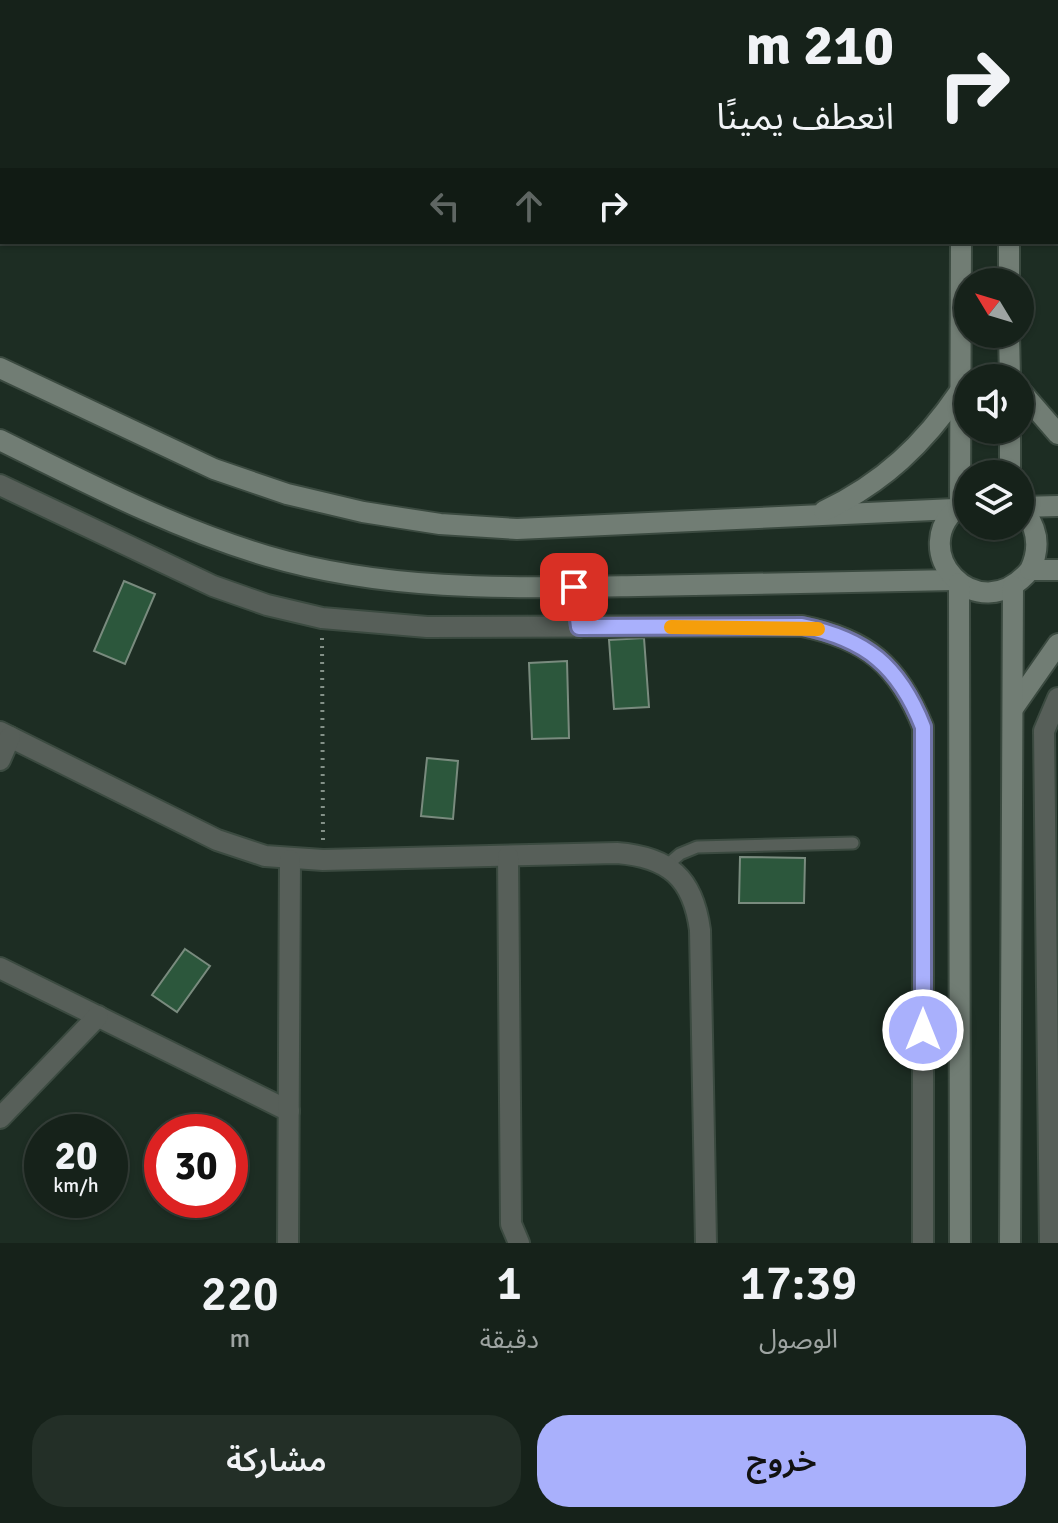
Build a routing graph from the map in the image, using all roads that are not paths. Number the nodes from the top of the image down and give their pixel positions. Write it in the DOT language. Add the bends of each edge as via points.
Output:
graph roads {
  1 [pos="961,244"];
  2 [pos="1009,244"];
  3 [pos="1009,268"];
  4 [pos="960,364"];
  5 [pos="0,368"];
  6 [pos="954,399"];
  7 [pos="1034,405"];
  8 [pos="1058,434"];
  9 [pos="0,440"];
  10 [pos="0,485"];
  11 [pos="954,505"];
  12 [pos="1058,506"];
  13 [pos="1034,507"];
  14 [pos="954,512"];
  15 [pos="817,514"];
  16 [pos="1034,532"];
  17 [pos="1030,570"];
  18 [pos="1058,570"];
  19 [pos="957,581"];
  20 [pos="1013,586"];
  21 [pos="574,587"];
  22 [pos="579,627"];
  23 [pos="1058,644"];
  24 [pos="1058,698"];
  25 [pos="1014,707"];
  26 [pos="5,735"];
  27 [pos="0,760"];
  28 [pos="853,843"];
  29 [pos="508,856"];
  30 [pos="290,860"];
  31 [pos="666,866"];
  32 [pos="0,968"];
  33 [pos="98,1016"];
  34 [pos="289,1111"];
  35 [pos="0,1118"];
  36 [pos="288,1243"];
  37 [pos="519,1243"];
  38 [pos="706,1243"];
  39 [pos="923,1243"];
  40 [pos="960,1243"];
  41 [pos="1010,1243"];
  42 [pos="1050,1243"];
  1 -- 4 [label="street"];
  2 -- 3 [label="street"];
  5 -- 15 [label="street" via="214,469 363,512 517,529"];
  6 -- 15 [label="street" via="913,451 851,498"];
  7 -- 8 [label="street"];
  9 -- 21 [label="street" via="190,530 268,556 348,575 430,585"];
  10 -- 22 [label="street" via="213,586 267,605 322,618 427,627"];
  11 -- 15 [label="street"];
  12 -- 13 [label="street"];
  14 -- 19 [label="street" via="940,544 941,557"];
  16 -- 17 [label="street"];
  17 -- 18 [label="street"];
  17 -- 20 [label="street"];
  19 -- 20 [label="street" via="979,592"];
  19 -- 21 [label="street"];
  19 -- 40 [label="street"];
  20 -- 25 [label="street"];
  21 -- 22 [label="street"];
  22 -- 39 [label="street" via="802,626 865,647 911,696 923,727"];
  23 -- 25 [label="street"];
  24 -- 42 [label="street" via="1044,731"];
  25 -- 41 [label="street"];
  26 -- 27 [label="street"];
  26 -- 30 [label="street" via="217,840"];
  28 -- 31 [label="lane" via="697,847"];
  29 -- 30 [label="street"];
  29 -- 31 [label="street" via="642,855"];
  29 -- 37 [label="street" via="511,1224"];
  30 -- 34 [label="street"];
  31 -- 38 [label="street" via="684,882 696,905 700,930"];
  32 -- 33 [label="street"];
  33 -- 34 [label="street"];
  33 -- 35 [label="street"];
  34 -- 36 [label="street"];
}
